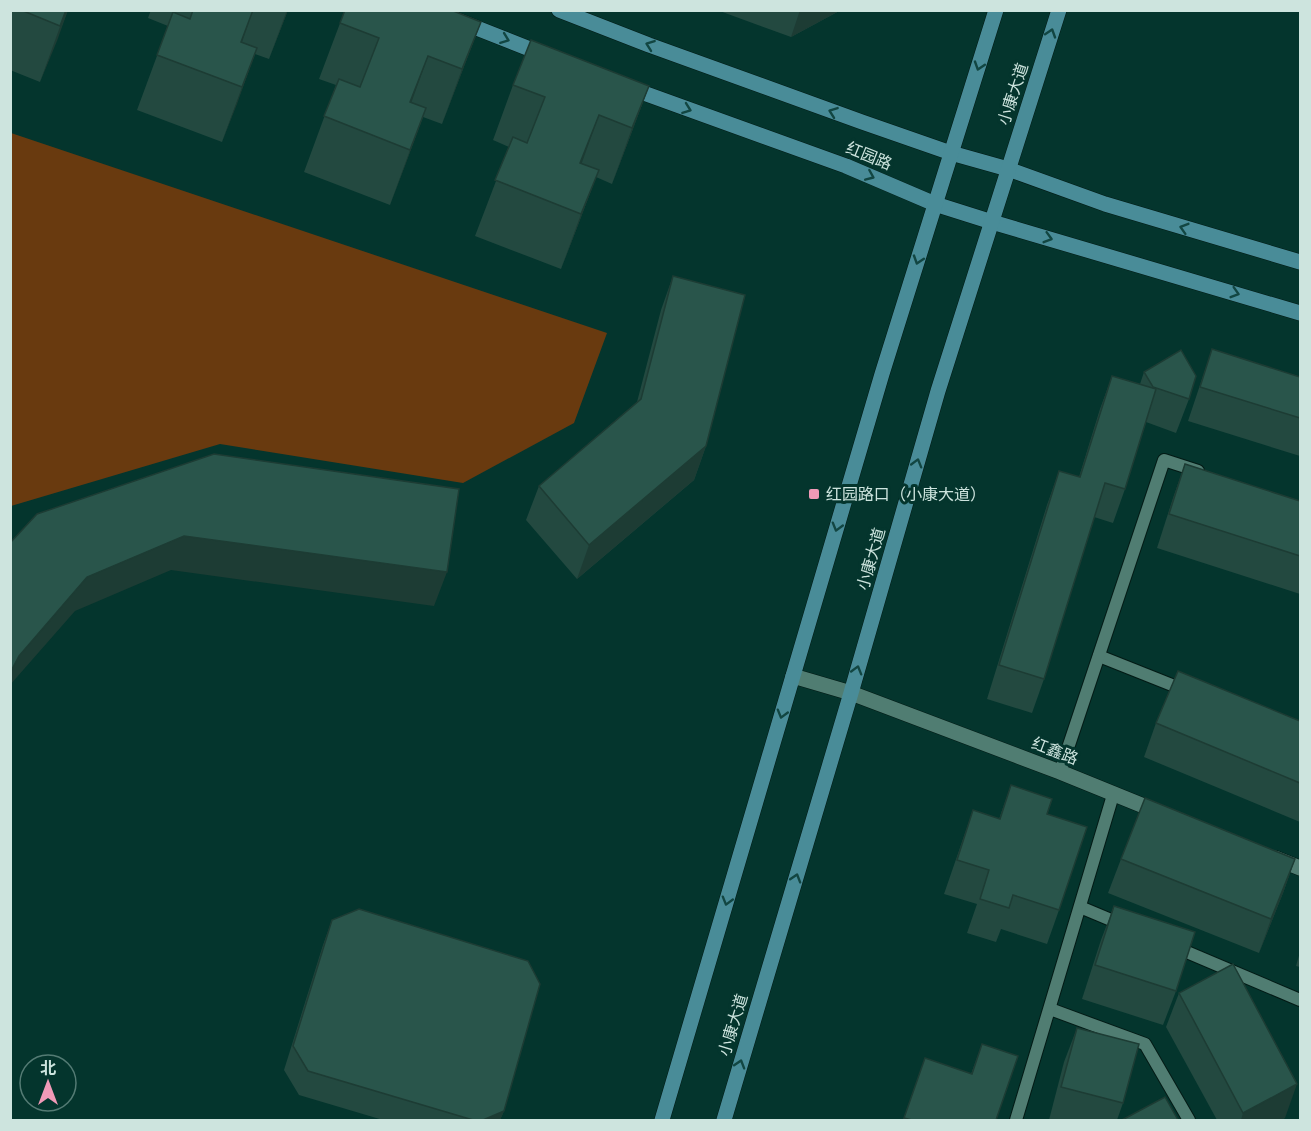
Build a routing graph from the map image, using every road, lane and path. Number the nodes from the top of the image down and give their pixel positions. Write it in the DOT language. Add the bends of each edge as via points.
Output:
graph roads {
  1 [pos="431,10"];
  2 [pos="559,10"];
  3 [pos="996,10"];
  4 [pos="1059,10"];
  5 [pos="554,58"];
  6 [pos="609,80"];
  7 [pos="951,153"];
  8 [pos="1008,169"];
  9 [pos="935,204"];
  10 [pos="992,222"];
  11 [pos="1300,262"];
  12 [pos="1300,313"];
  13 [pos="1209,475"];
  14 [pos="1099,656"];
  15 [pos="793,676"];
  16 [pos="850,693"];
  17 [pos="1194,694"];
  18 [pos="1060,772"];
  19 [pos="1113,795"];
  20 [pos="1179,820"];
  21 [pos="1256,850"];
  22 [pos="1300,868"];
  23 [pos="1080,907"];
  24 [pos="1135,930"];
  25 [pos="1168,944"];
  26 [pos="1300,1000"];
  27 [pos="1050,1009"];
  28 [pos="662,1120"];
  29 [pos="724,1120"];
  30 [pos="1016,1120"];
  31 [pos="1190,1120"];
  1 -- 5 [label="main road, one-way"];
  7 -- 2 [label="main road, 红园路, one-way"];
  3 -- 7 [label="main road, one-way"];
  8 -- 4 [label="main road, 小康大道, one-way"];
  6 -- 9 [label="main road, 红园路, one-way" via="846,166"];
  7 -- 8 [label="main road, 红园路"];
  7 -- 9 [label="main road"];
  8 -- 10 [label="main road, 小康大道"];
  11 -- 8 [label="main road, 红园路, one-way" via="1105,204"];
  9 -- 10 [label="main road, 红园路"];
  9 -- 15 [label="main road, one-way"];
  10 -- 12 [label="main road, 红园路, one-way"];
  16 -- 10 [label="main road, 小康大道, one-way"];
  13 -- 14 [label="lane" via="1164,460"];
  14 -- 17 [label="lane"];
  14 -- 18 [label="lane"];
  15 -- 16 [label="street, 红鑫路"];
  15 -- 28 [label="main road, one-way"];
  16 -- 18 [label="street, 红鑫路"];
  29 -- 16 [label="main road, 小康大道, one-way"];
  18 -- 19 [label="street, 红鑫路"];
  19 -- 20 [label="street, 红鑫路"];
  19 -- 23 [label="lane"];
  21 -- 22 [label="street"];
  23 -- 24 [label="lane"];
  23 -- 27 [label="lane"];
  25 -- 26 [label="lane"];
  27 -- 30 [label="lane"];
  27 -- 31 [label="lane" via="1145,1044"];
}
